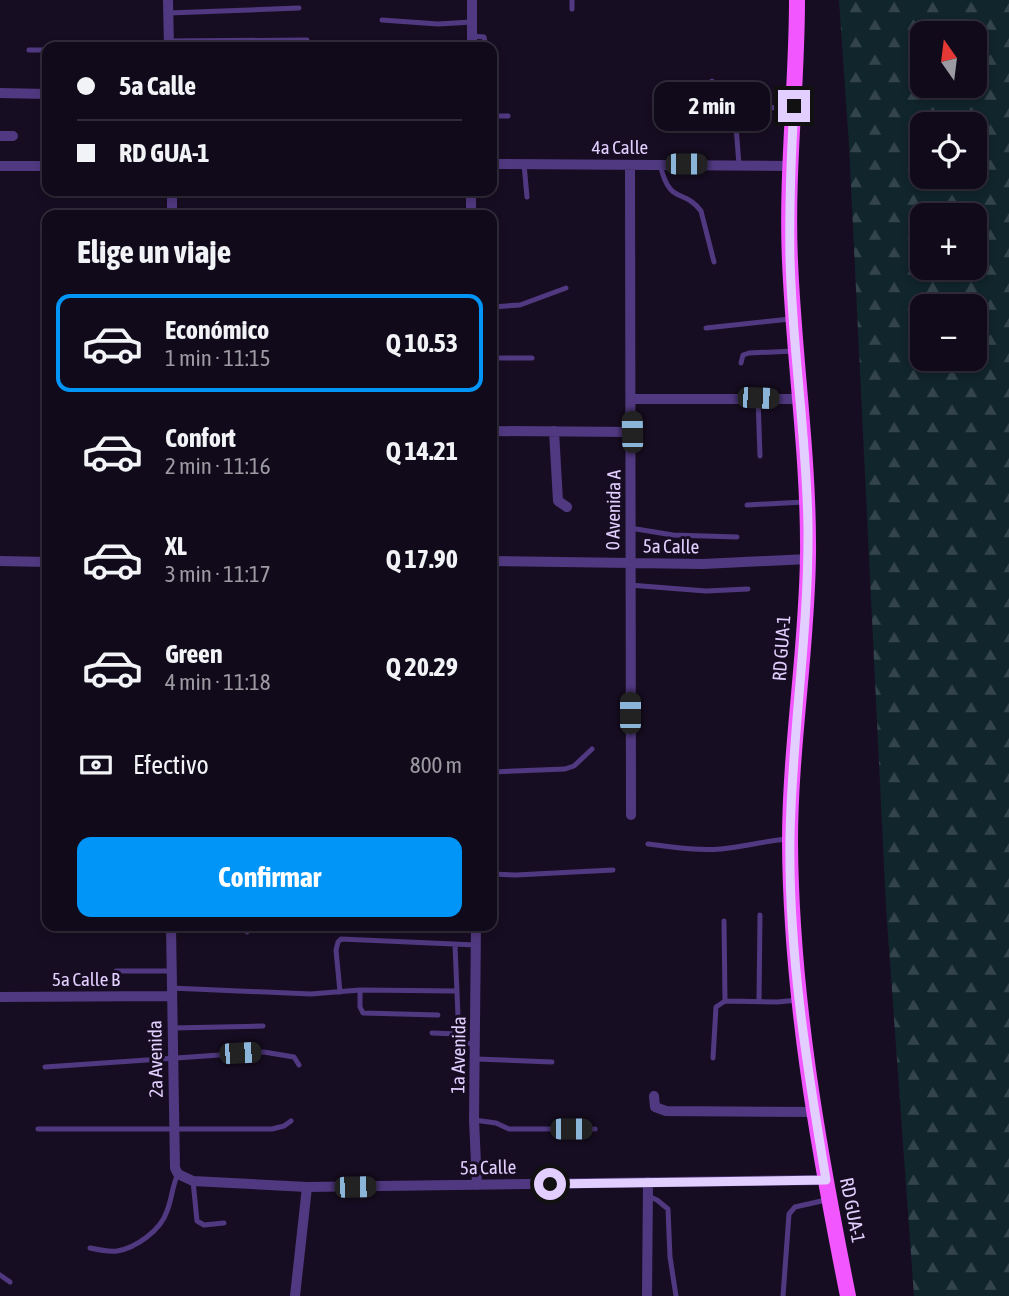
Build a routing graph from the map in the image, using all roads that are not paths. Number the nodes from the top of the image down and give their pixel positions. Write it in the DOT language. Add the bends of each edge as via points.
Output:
graph roads {
  1 [pos="168,0"];
  2 [pos="472,0"];
  3 [pos="572,0"];
  4 [pos="797,0"];
  5 [pos="299,8"];
  6 [pos="572,9"];
  7 [pos="168,13"];
  8 [pos="382,20"];
  9 [pos="472,22"];
  10 [pos="307,40"];
  11 [pos="169,42"];
  12 [pos="238,42"];
  13 [pos="472,42"];
  14 [pos="484,42"];
  15 [pos="29,50"];
  16 [pos="42,50"];
  17 [pos="712,81"];
  18 [pos="0,93"];
  19 [pos="42,94"];
  20 [pos="794,106"];
  21 [pos="497,116"];
  22 [pos="508,116"];
  23 [pos="736,126"];
  24 [pos="0,136"];
  25 [pos="13,136"];
  26 [pos="497,164"];
  27 [pos="524,164"];
  28 [pos="660,164"];
  29 [pos="630,165"];
  30 [pos="739,165"];
  31 [pos="0,166"];
  32 [pos="42,166"];
  33 [pos="791,166"];
  34 [pos="527,197"];
  35 [pos="714,262"];
  36 [pos="566,288"];
  37 [pos="497,307"];
  38 [pos="794,319"];
  39 [pos="706,328"];
  40 [pos="796,351"];
  41 [pos="497,358"];
  42 [pos="532,358"];
  43 [pos="741,363"];
  44 [pos="632,398"];
  45 [pos="758,398"];
  46 [pos="800,399"];
  47 [pos="497,431"];
  48 [pos="554,431"];
  49 [pos="632,432"];
  50 [pos="760,456"];
  51 [pos="808,501"];
  52 [pos="747,505"];
  53 [pos="567,508"];
  54 [pos="629,528"];
  55 [pos="737,537"];
  56 [pos="808,559"];
  57 [pos="0,561"];
  58 [pos="497,561"];
  59 [pos="42,562"];
  60 [pos="629,563"];
  61 [pos="629,585"];
  62 [pos="748,589"];
  63 [pos="592,749"];
  64 [pos="497,772"];
  65 [pos="631,815"];
  66 [pos="790,839"];
  67 [pos="648,844"];
  68 [pos="613,870"];
  69 [pos="497,874"];
  70 [pos="760,915"];
  71 [pos="724,921"];
  72 [pos="171,931"];
  73 [pos="476,931"];
  74 [pos="455,945"];
  75 [pos="476,945"];
  76 [pos="116,971"];
  77 [pos="171,971"];
  78 [pos="360,990"];
  79 [pos="457,991"];
  80 [pos="171,992"];
  81 [pos="340,992"];
  82 [pos="0,997"];
  83 [pos="800,1000"];
  84 [pos="725,1001"];
  85 [pos="760,1002"];
  86 [pos="438,1015"];
  87 [pos="263,1026"];
  88 [pos="172,1028"];
  89 [pos="432,1033"];
  90 [pos="458,1034"];
  91 [pos="476,1044"];
  92 [pos="172,1056"];
  93 [pos="713,1058"];
  94 [pos="476,1059"];
  95 [pos="552,1062"];
  96 [pos="299,1065"];
  97 [pos="46,1067"];
  98 [pos="654,1096"];
  99 [pos="815,1112"];
  100 [pos="474,1120"];
  101 [pos="291,1121"];
  102 [pos="38,1129"];
  103 [pos="594,1129"];
  104 [pos="174,1130"];
  105 [pos="178,1174"];
  106 [pos="826,1180"];
  107 [pos="193,1181"];
  108 [pos="648,1182"];
  109 [pos="477,1185"];
  110 [pos="307,1187"];
  111 [pos="648,1196"];
  112 [pos="829,1200"];
  113 [pos="224,1223"];
  114 [pos="90,1248"];
  115 [pos="0,1275"];
  116 [pos="10,1282"];
  117 [pos="295,1296"];
  118 [pos="647,1296"];
  119 [pos="676,1296"];
  120 [pos="783,1296"];
  121 [pos="848,1296"];
  1 -- 7 [label="street"];
  2 -- 9 [label="street"];
  3 -- 6 [label="lane"];
  4 -- 20 [label="main road, RD GUA-1"];
  5 -- 7 [label="lane"];
  7 -- 11 [label="street"];
  8 -- 9 [label="lane"];
  9 -- 13 [label="street"];
  10 -- 12 [label="lane"];
  13 -- 14 [label="lane" via="484,37"];
  15 -- 16 [label="lane"];
  17 -- 20 [label="lane" via="725,102"];
  18 -- 19 [label="street"];
  20 -- 33 [label="main road, RD GUA-1"];
  21 -- 22 [label="lane"];
  23 -- 30 [label="lane"];
  24 -- 25 [label="street"];
  26 -- 27 [label="street, 4a Calle"];
  27 -- 29 [label="street, 4a Calle"];
  27 -- 34 [label="lane"];
  28 -- 29 [label="street, 4a Calle"];
  28 -- 30 [label="street, 4a Calle"];
  28 -- 35 [label="lane" via="669,190 701,211"];
  29 -- 44 [label="street, 0 Avenida A"];
  30 -- 33 [label="street, 4a Calle"];
  31 -- 32 [label="street"];
  33 -- 38 [label="main road, RD GUA-1"];
  36 -- 37 [label="lane" via="520,305"];
  38 -- 39 [label="lane"];
  38 -- 40 [label="main road, RD GUA-1"];
  40 -- 43 [label="lane" via="749,353"];
  40 -- 46 [label="main road, RD GUA-1"];
  41 -- 42 [label="lane"];
  44 -- 45 [label="street"];
  44 -- 49 [label="street, 0 Avenida A"];
  45 -- 46 [label="street"];
  45 -- 50 [label="lane"];
  46 -- 51 [label="main road, RD GUA-1"];
  47 -- 48 [label="street"];
  48 -- 49 [label="street"];
  48 -- 53 [label="street" via="558,501"];
  49 -- 54 [label="street, 0 Avenida A"];
  51 -- 52 [label="lane"];
  51 -- 56 [label="main road, RD GUA-1"];
  54 -- 55 [label="lane"];
  54 -- 60 [label="street, 0 Avenida A"];
  56 -- 60 [label="street, 5a Calle"];
  56 -- 66 [label="main road, RD GUA-1"];
  57 -- 59 [label="street"];
  58 -- 60 [label="street, 5a Calle"];
  60 -- 61 [label="street, 0 Avenida A"];
  61 -- 62 [label="lane"];
  61 -- 65 [label="street, 0 Avenida A"];
  63 -- 64 [label="lane" via="575,766 565,769"];
  66 -- 67 [label="lane" via="721,849"];
  66 -- 83 [label="main road, RD GUA-1"];
  68 -- 69 [label="lane"];
  70 -- 85 [label="lane"];
  71 -- 84 [label="lane"];
  72 -- 77 [label="street, 2a Avenida"];
  73 -- 75 [label="street, 1a Avenida"];
  74 -- 75 [label="lane"];
  74 -- 79 [label="lane"];
  74 -- 81 [label="lane" via="341,939 336,950"];
  75 -- 91 [label="street, 1a Avenida"];
  76 -- 77 [label="lane"];
  77 -- 80 [label="street, 2a Avenida"];
  78 -- 79 [label="lane"];
  78 -- 81 [label="lane"];
  78 -- 86 [label="lane" via="362,1013"];
  79 -- 90 [label="lane"];
  80 -- 81 [label="lane"];
  80 -- 82 [label="street, 5a Calle B"];
  80 -- 88 [label="street, 2a Avenida"];
  83 -- 85 [label="lane"];
  83 -- 99 [label="main road, RD GUA-1"];
  84 -- 85 [label="lane"];
  84 -- 93 [label="lane" via="716,1007"];
  87 -- 88 [label="lane"];
  88 -- 92 [label="street, 2a Avenida"];
  89 -- 90 [label="lane"];
  90 -- 91 [label="lane" via="459,1043"];
  91 -- 94 [label="street, 1a Avenida"];
  92 -- 96 [label="lane" via="264,1052 294,1057"];
  92 -- 97 [label="lane"];
  92 -- 104 [label="street, 2a Avenida"];
  94 -- 95 [label="lane"];
  94 -- 100 [label="street, 1a Avenida"];
  98 -- 99 [label="street" via="655,1107 666,1111"];
  99 -- 106 [label="main road, RD GUA-1"];
  100 -- 103 [label="lane" via="509,1129"];
  100 -- 109 [label="street, 1a Avenida"];
  101 -- 104 [label="lane" via="272,1129"];
  102 -- 104 [label="lane"];
  104 -- 105 [label="street, 2a Avenida"];
  105 -- 107 [label="street"];
  105 -- 114 [label="lane" via="167,1214 154,1231 121,1250"];
  106 -- 108 [label="street, 5a Calle"];
  106 -- 112 [label="main road, RD GUA-1"];
  107 -- 110 [label="street, 5a Calle"];
  107 -- 113 [label="lane" via="197,1220 204,1225"];
  108 -- 109 [label="street, 5a Calle"];
  108 -- 111 [label="street"];
  109 -- 110 [label="street, 5a Calle"];
  110 -- 117 [label="street"];
  111 -- 118 [label="street"];
  111 -- 119 [label="lane" via="668,1209"];
  112 -- 120 [label="lane" via="795,1207 789,1214"];
  112 -- 121 [label="main road, RD GUA-1"];
  115 -- 116 [label="lane"];
}
